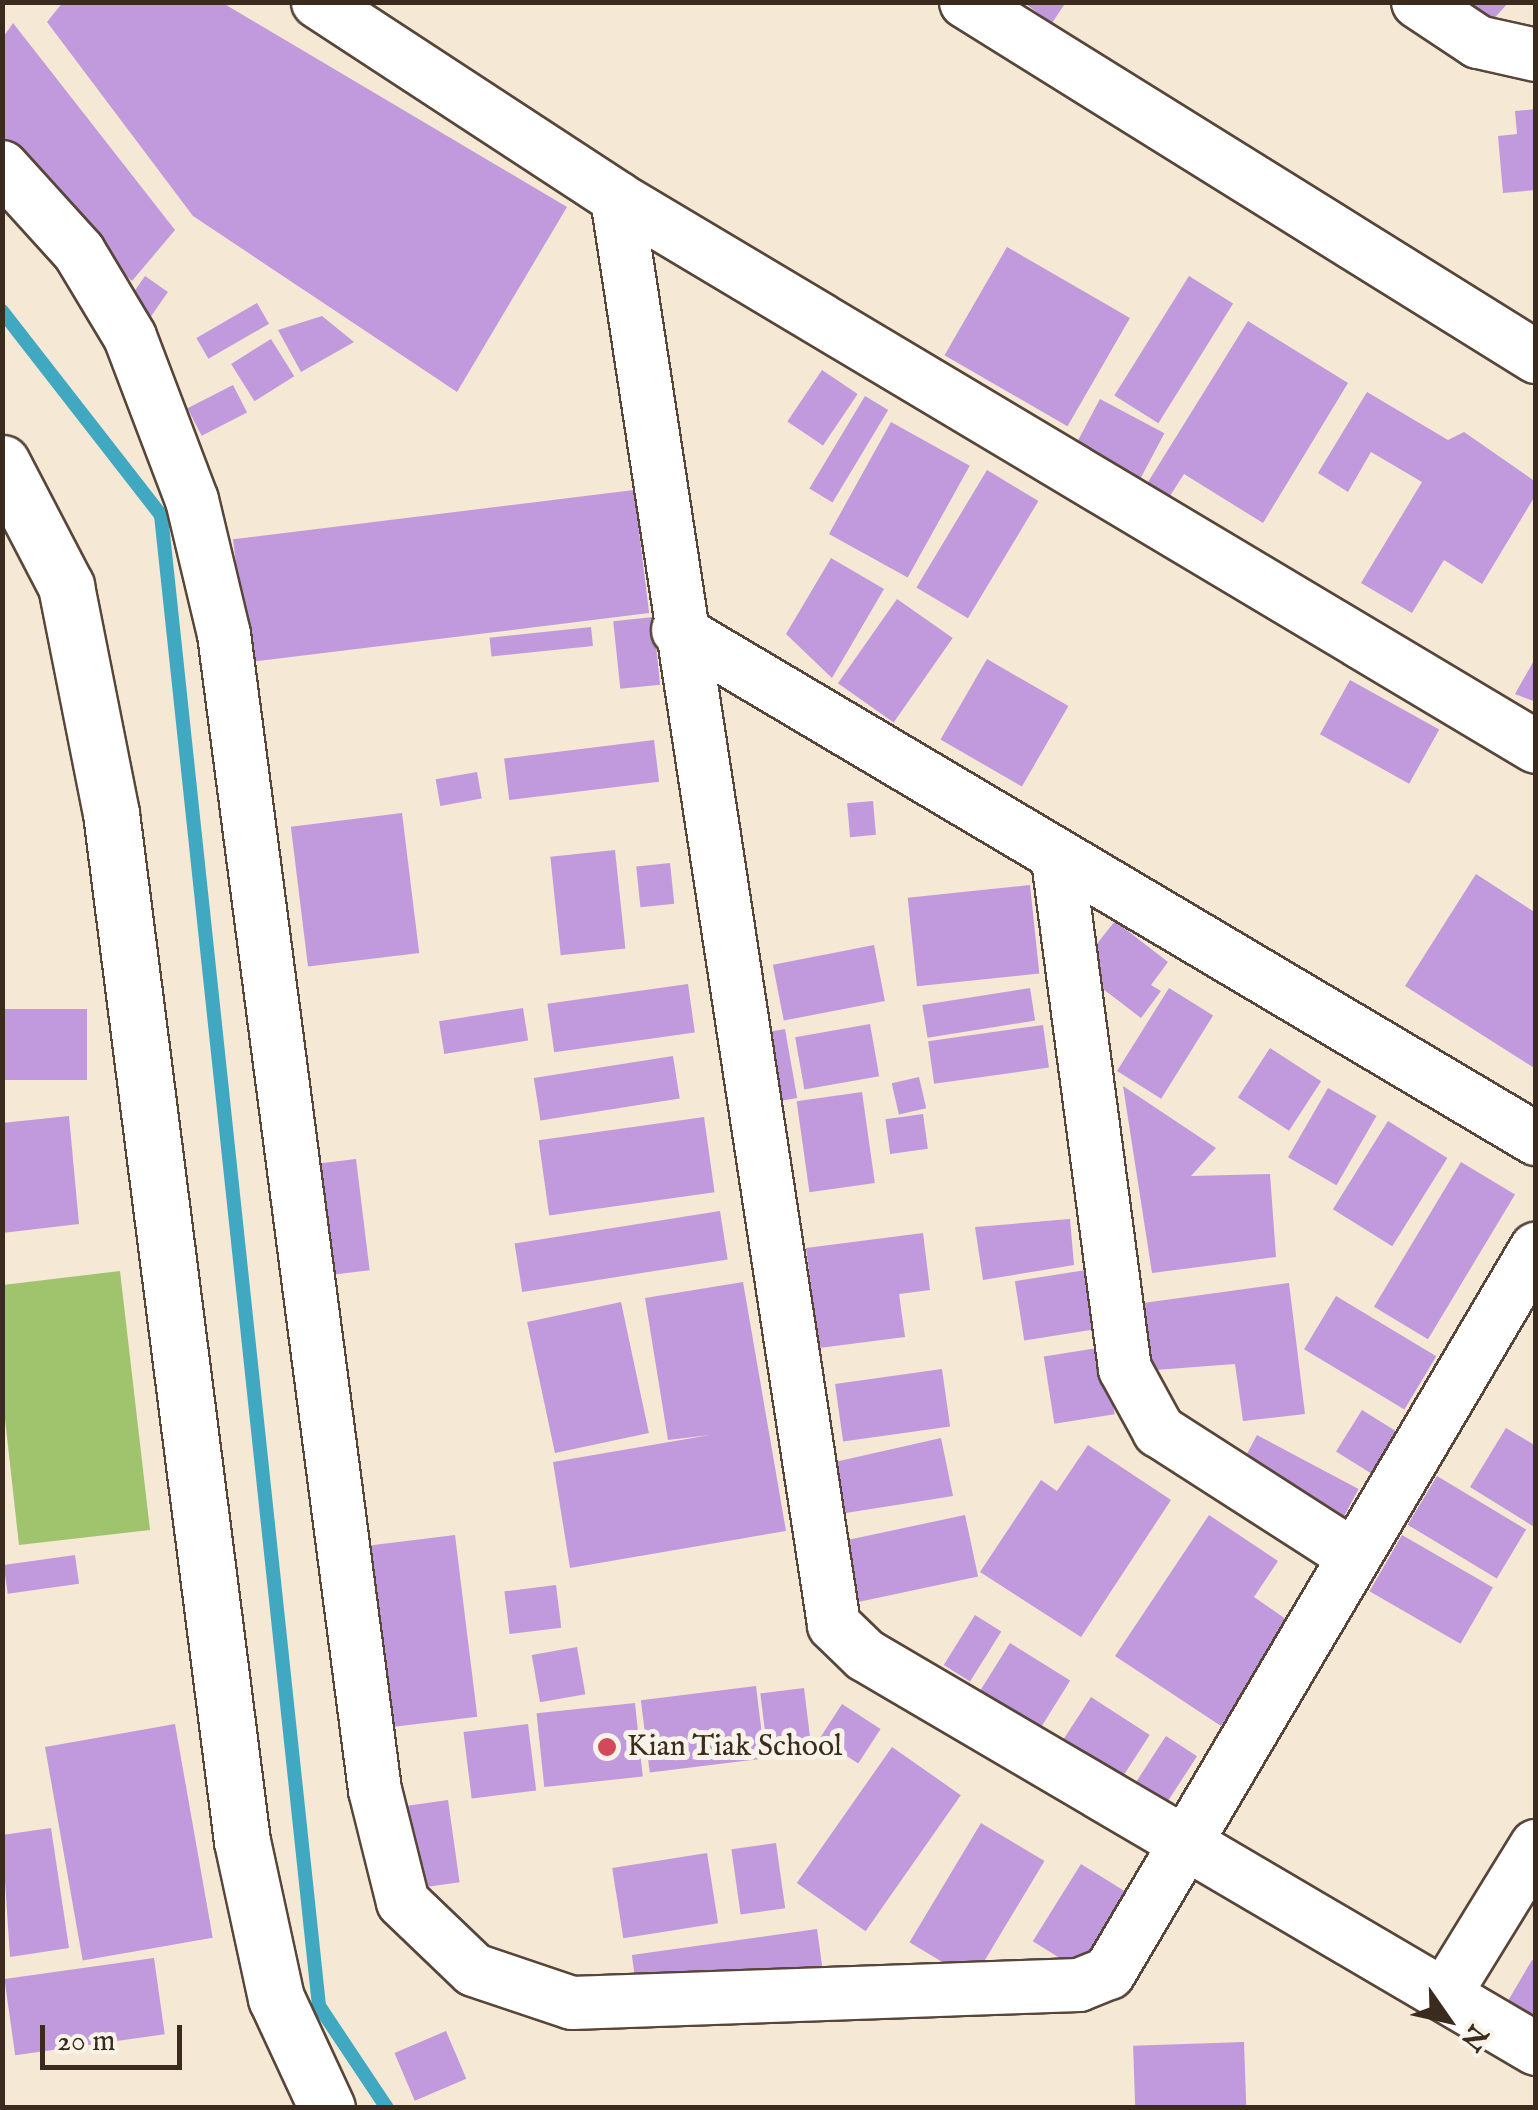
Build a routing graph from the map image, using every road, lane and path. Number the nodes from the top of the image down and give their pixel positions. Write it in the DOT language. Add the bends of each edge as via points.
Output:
graph roads {
  1 [pos="318,2"];
  2 [pos="966,2"];
  3 [pos="1418,2"];
  4 [pos="1536,55"];
  5 [pos="2,166"];
  6 [pos="617,198"];
  7 [pos="1536,356"];
  8 [pos="2,463"];
  9 [pos="678,630"];
  10 [pos="1536,747"];
  11 [pos="1058,860"];
  12 [pos="1536,1139"];
  13 [pos="1536,1249"];
  14 [pos="1354,1556"];
  15 [pos="1188,1845"];
  16 [pos="1536,1846"];
  17 [pos="1446,1994"];
  18 [pos="1536,2050"];
  19 [pos="327,2108"];
  1 -- 6 [label="street"];
  2 -- 7 [label="street"];
  3 -- 4 [label="street" via="1478,42"];
  5 -- 15 [label="street" via="79,252 130,337 192,500 224,634 376,1790 403,1902 474,1970 572,2003 1079,1985 1109,1973"];
  6 -- 9 [label="street"];
  6 -- 10 [label="street"];
  8 -- 19 [label="street" via="66,586 108,794 242,1841 276,1998"];
  9 -- 11 [label="street"];
  9 -- 15 [label="street" via="834,1626 864,1655"];
  11 -- 12 [label="street"];
  11 -- 14 [label="street" via="1124,1369 1159,1432"];
  13 -- 14 [label="street"];
  14 -- 15 [label="street"];
  15 -- 17 [label="street"];
  16 -- 17 [label="street"];
  17 -- 18 [label="street"];
}
